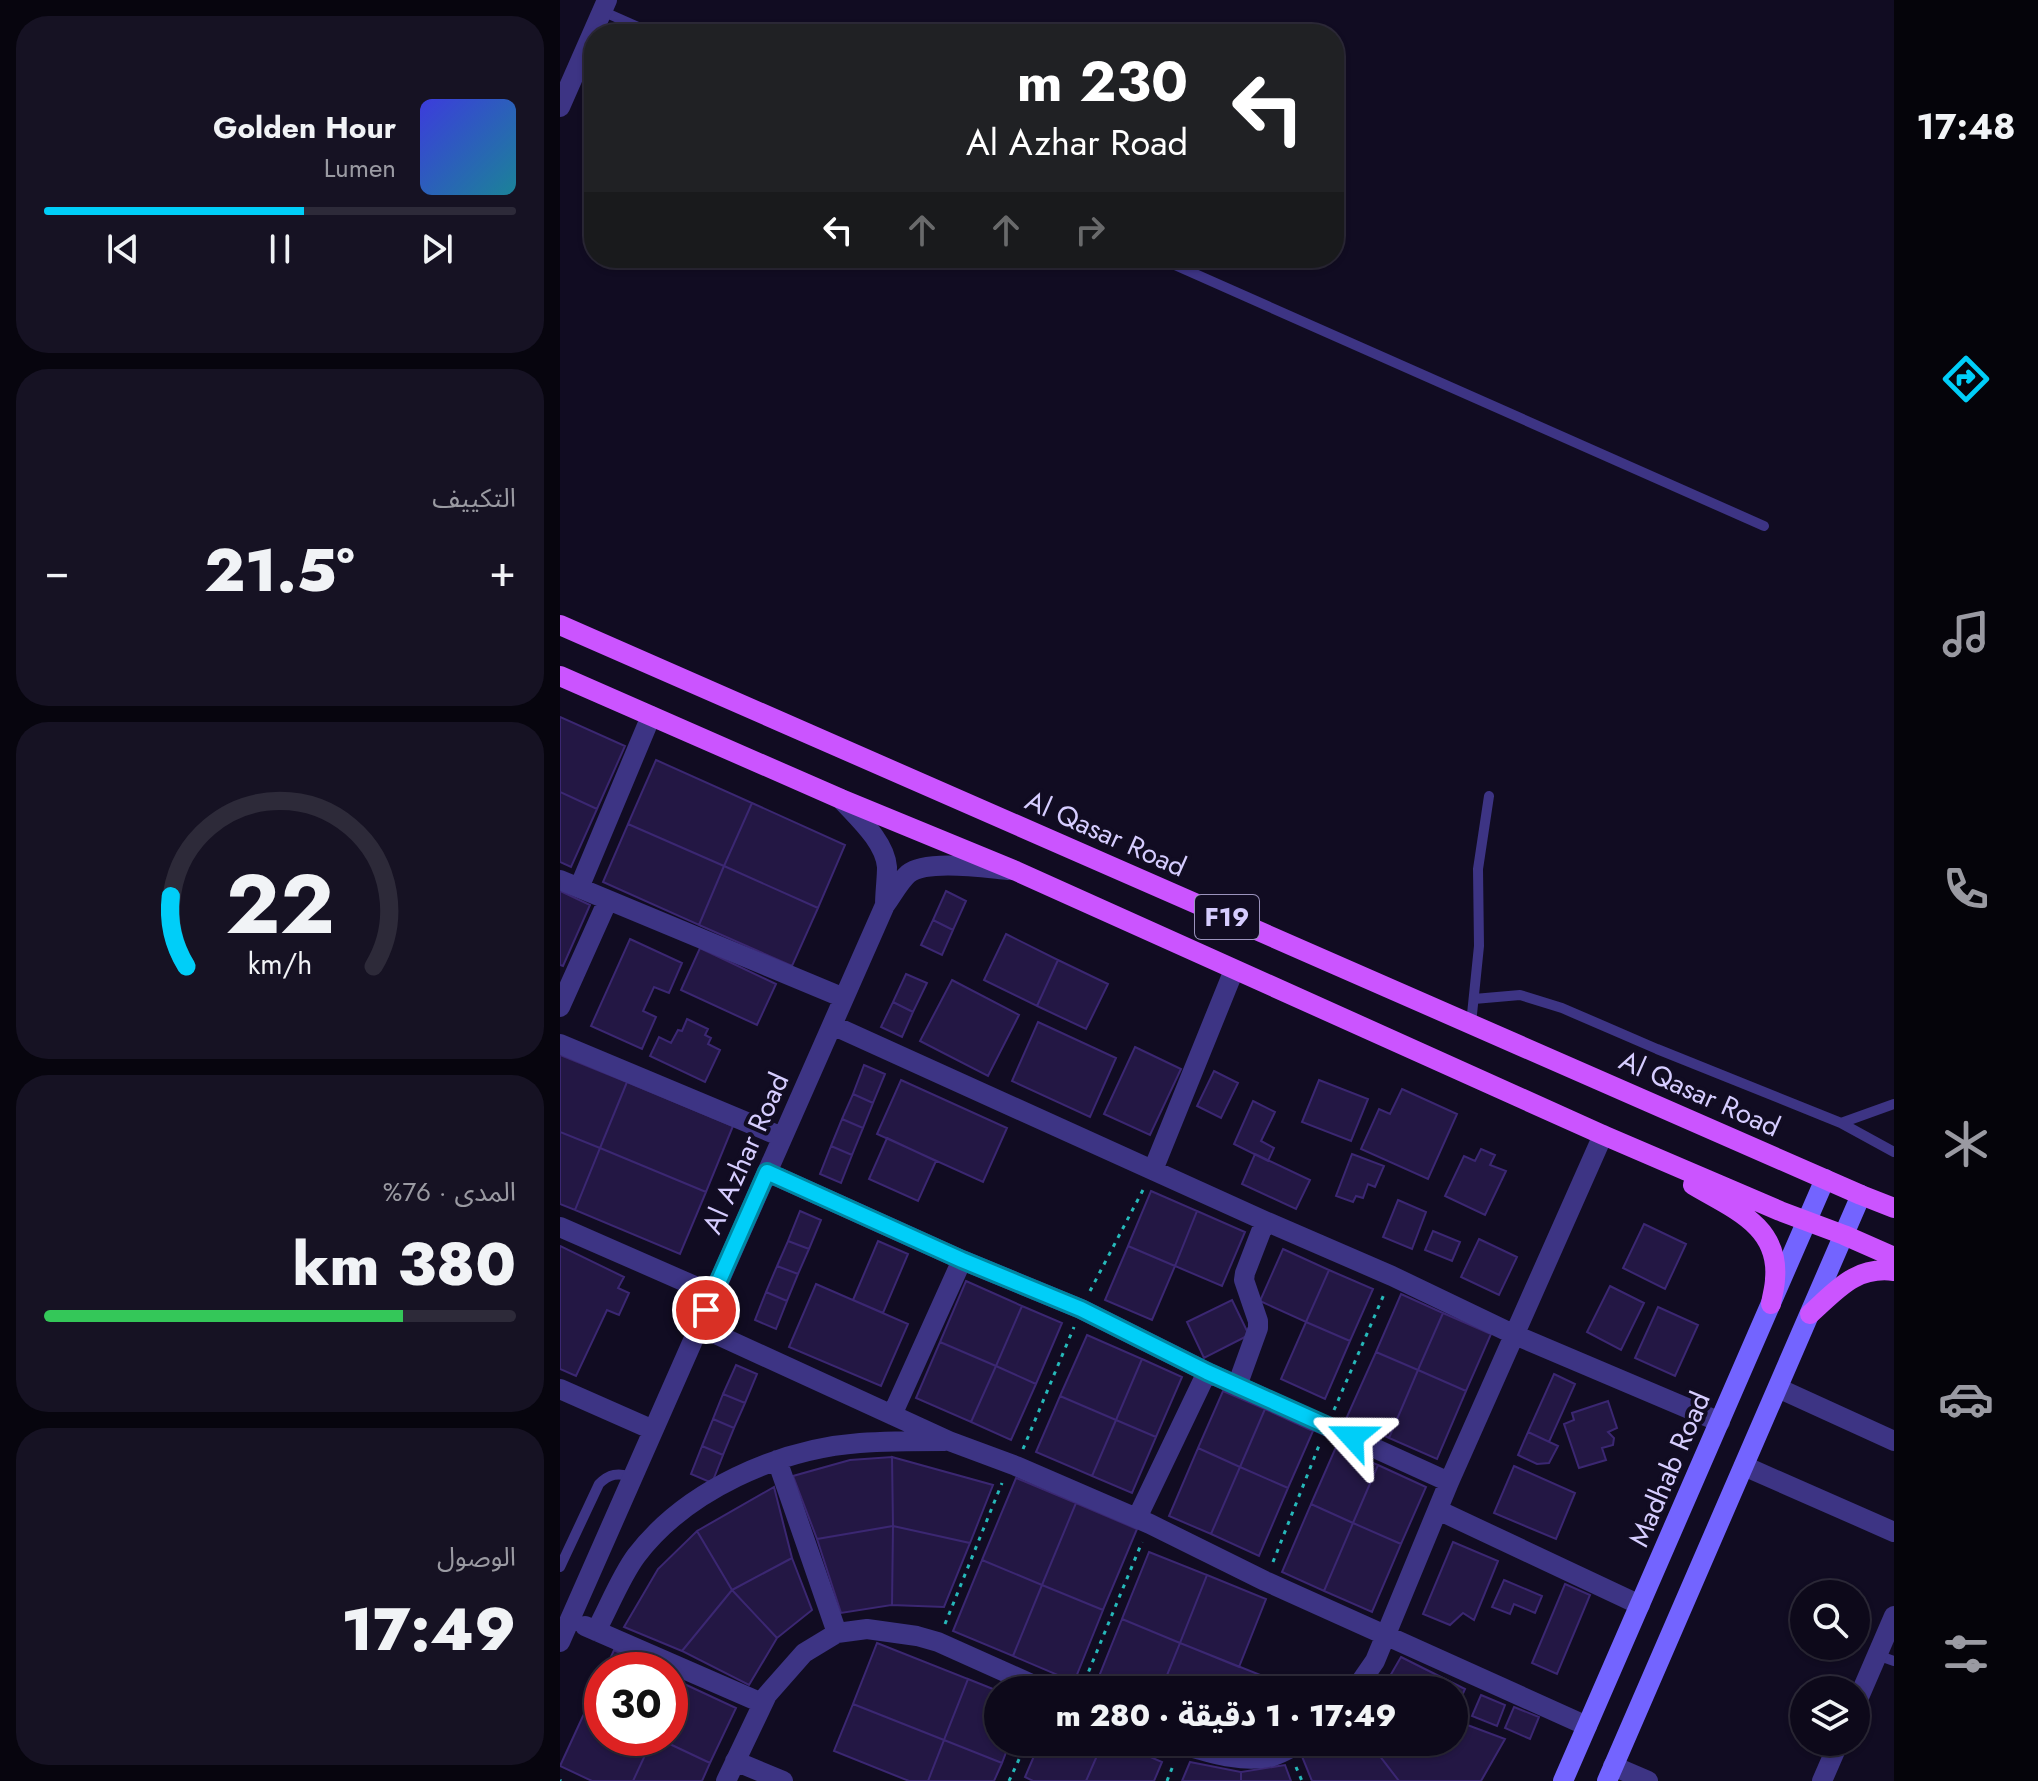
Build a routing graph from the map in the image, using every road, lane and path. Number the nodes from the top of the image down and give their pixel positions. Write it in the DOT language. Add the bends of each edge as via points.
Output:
graph roads {
  1 [pos="604,6"];
  2 [pos="636,24"];
  3 [pos="584,52"];
  4 [pos="560,107"];
  5 [pos="1182,268"];
  6 [pos="1764,526"];
  7 [pos="560,625"];
  8 [pos="560,676"];
  9 [pos="651,716"];
  10 [pos="1489,796"];
  11 [pos="841,799"];
  12 [pos="1016,871"];
  13 [pos="569,884"];
  14 [pos="608,900"];
  15 [pos="885,905"];
  16 [pos="1234,970"];
  17 [pos="844,998"];
  18 [pos="1474,999"];
  19 [pos="560,1007"];
  20 [pos="1471,1024"];
  21 [pos="832,1025"];
  22 [pos="560,1044"];
  23 [pos="1894,1104"];
  24 [pos="1841,1123"];
  25 [pos="1603,1135"];
  26 [pos="782,1137"];
  27 [pos="1643,1152"];
  28 [pos="1894,1152"];
  29 [pos="1153,1170"];
  30 [pos="767,1172"];
  31 [pos="1825,1179"];
  32 [pos="1861,1195"];
  33 [pos="1894,1208"];
  34 [pos="1265,1221"];
  35 [pos="1806,1221"];
  36 [pos="560,1227"];
  37 [pos="1844,1235"];
  38 [pos="1894,1257"];
  39 [pos="962,1260"];
  40 [pos="1894,1271"];
  41 [pos="1392,1276"];
  42 [pos="713,1294"];
  43 [pos="1771,1304"];
  44 [pos="1081,1309"];
  45 [pos="1810,1314"];
  46 [pos="698,1326"];
  47 [pos="1515,1335"];
  48 [pos="1207,1372"];
  49 [pos="1237,1386"];
  50 [pos="1778,1388"];
  51 [pos="560,1389"];
  52 [pos="892,1415"];
  53 [pos="1720,1422"];
  54 [pos="1327,1426"];
  55 [pos="653,1430"];
  56 [pos="949,1441"];
  57 [pos="1894,1441"];
  58 [pos="777,1460"];
  59 [pos="1012,1465"];
  60 [pos="1744,1466"];
  61 [pos="632,1477"];
  62 [pos="1449,1482"];
  63 [pos="1438,1510"];
  64 [pos="1143,1521"];
  65 [pos="1894,1532"];
  66 [pos="560,1567"];
  67 [pos="1265,1581"];
  68 [pos="1640,1605"];
  69 [pos="1894,1616"];
  70 [pos="570,1620"];
  71 [pos="596,1631"];
  72 [pos="837,1633"];
  73 [pos="1386,1634"];
  74 [pos="560,1642"];
  75 [pos="938,1642"];
  76 [pos="1886,1658"];
  77 [pos="1014,1676"];
  78 [pos="1086,1676"];
  79 [pos="1365,1676"];
  80 [pos="1870,1683"];
  81 [pos="762,1703"];
  82 [pos="1587,1726"];
  83 [pos="1021,1756"];
  84 [pos="1226,1756"];
  85 [pos="1273,1756"];
  86 [pos="1833,1756"];
  87 [pos="735,1761"];
  88 [pos="1610,1773"];
  89 [pos="726,1781"];
  90 [pos="783,1781"];
  91 [pos="1009,1781"];
  92 [pos="1563,1781"];
  93 [pos="1648,1781"];
  94 [pos="1822,1781"];
  1 -- 2 [label="lane"];
  3 -- 4 [label="street"];
  5 -- 6 [label="lane"];
  7 -- 20 [label="main road, Al Qasar Road / F19"];
  8 -- 9 [label="main road, F19"];
  9 -- 11 [label="main road, F19"];
  9 -- 13 [label="street"];
  10 -- 18 [label="lane" via="1478,869"];
  11 -- 12 [label="main road, F19"];
  11 -- 15 [label="street, Al Azhar Road" via="881,849 887,864"];
  12 -- 15 [label="street, Al Azhar Road" via="946,865 919,869 909,873"];
  12 -- 16 [label="main road, F19"];
  13 -- 14 [label="street"];
  14 -- 17 [label="street"];
  14 -- 19 [label="street"];
  15 -- 17 [label="street, Al Azhar Road"];
  16 -- 25 [label="main road, F19"];
  16 -- 29 [label="street"];
  17 -- 21 [label="street, Al Azhar Road"];
  18 -- 20 [label="lane"];
  18 -- 24 [label="lane" via="1520,995 1551,1004"];
  20 -- 31 [label="main road, Al Qasar Road / F19"];
  21 -- 26 [label="street, Al Azhar Road"];
  21 -- 29 [label="street"];
  22 -- 26 [label="street"];
  23 -- 24 [label="lane"];
  24 -- 28 [label="lane"];
  25 -- 27 [label="main road, F19"];
  25 -- 47 [label="street"];
  26 -- 30 [label="street, Al Azhar Road"];
  27 -- 35 [label="main road, F19"];
  27 -- 43 [label="main road" via="1765,1233 1776,1277"];
  29 -- 34 [label="street"];
  29 -- 44 [label="path"];
  30 -- 39 [label="street"];
  30 -- 42 [label="street, Al Azhar Road"];
  31 -- 32 [label="main road, Al Qasar Road / F19"];
  31 -- 35 [label="main road, Madhab Road"];
  32 -- 33 [label="main road, Al Qasar Road / F19"];
  32 -- 37 [label="main road"];
  34 -- 41 [label="street"];
  34 -- 49 [label="street" via="1245,1273 1258,1328"];
  35 -- 37 [label="main road, F19"];
  35 -- 43 [label="main road, Madhab Road"];
  36 -- 42 [label="street"];
  37 -- 38 [label="main road, F19"];
  37 -- 45 [label="main road"];
  39 -- 44 [label="street"];
  39 -- 52 [label="street"];
  40 -- 45 [label="main road" via="1880,1269 1853,1277"];
  41 -- 47 [label="street"];
  41 -- 54 [label="path"];
  42 -- 46 [label="street, Al Azhar Road"];
  43 -- 53 [label="main road, Madhab Road"];
  44 -- 48 [label="street"];
  44 -- 59 [label="path"];
  45 -- 50 [label="main road"];
  46 -- 52 [label="street"];
  46 -- 55 [label="street, Al Azhar Road"];
  47 -- 53 [label="street"];
  47 -- 62 [label="street"];
  48 -- 49 [label="street"];
  48 -- 64 [label="street"];
  49 -- 54 [label="street"];
  50 -- 57 [label="street"];
  50 -- 60 [label="main road"];
  51 -- 55 [label="street"];
  52 -- 56 [label="street"];
  53 -- 68 [label="main road, Madhab Road"];
  54 -- 62 [label="street"];
  54 -- 67 [label="path"];
  55 -- 61 [label="street, Al Azhar Road"];
  56 -- 58 [label="street" via="859,1443"];
  56 -- 59 [label="street"];
  58 -- 71 [label="street" via="706,1495 654,1536 628,1569"];
  58 -- 72 [label="street"];
  59 -- 64 [label="street"];
  59 -- 75 [label="path"];
  60 -- 65 [label="street"];
  60 -- 88 [label="main road"];
  61 -- 66 [label="lane" via="614,1474 599,1484"];
  61 -- 70 [label="street, Al Azhar Road"];
  62 -- 63 [label="street"];
  63 -- 68 [label="street"];
  63 -- 73 [label="street"];
  64 -- 67 [label="street"];
  64 -- 78 [label="path"];
  67 -- 73 [label="street"];
  68 -- 82 [label="main road, Madhab Road"];
  69 -- 76 [label="street"];
  70 -- 71 [label="street"];
  70 -- 74 [label="street, Al Azhar Road"];
  71 -- 81 [label="street"];
  72 -- 75 [label="street" via="867,1629"];
  72 -- 81 [label="street" via="804,1653"];
  73 -- 79 [label="street"];
  73 -- 82 [label="street"];
  75 -- 77 [label="street"];
  76 -- 80 [label="street"];
  81 -- 87 [label="street"];
  82 -- 92 [label="main road, Madhab Road"];
  83 -- 91 [label="path"];
  84 -- 85 [label="street"];
  86 -- 94 [label="street"];
  87 -- 89 [label="street"];
  87 -- 90 [label="street"];
  88 -- 93 [label="street"];
}
